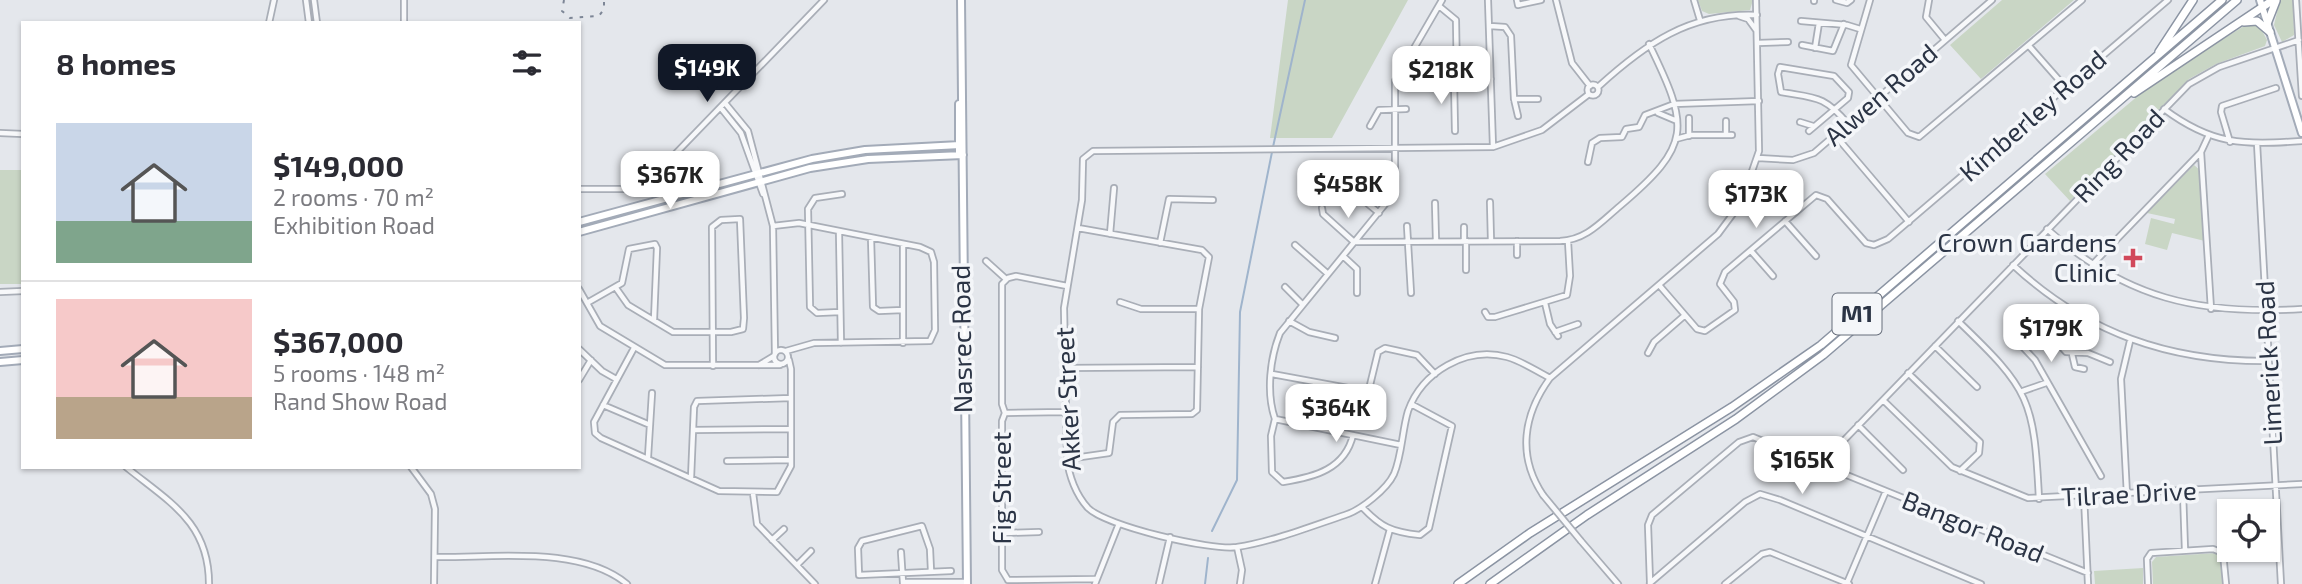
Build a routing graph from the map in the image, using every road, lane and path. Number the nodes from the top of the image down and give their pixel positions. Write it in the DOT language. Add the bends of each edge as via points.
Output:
graph roads {
  1 [pos="274,0"];
  2 [pos="306,0"];
  3 [pos="314,0"];
  4 [pos="404,0"];
  5 [pos="824,0"];
  6 [pos="961,0"];
  7 [pos="1443,0"];
  8 [pos="1488,0"];
  9 [pos="1517,0"];
  10 [pos="1541,0"];
  11 [pos="1556,0"];
  12 [pos="1694,0"];
  13 [pos="1756,0"];
  14 [pos="1836,0"];
  15 [pos="1851,0"];
  16 [pos="1870,0"];
  17 [pos="1929,0"];
  18 [pos="1992,0"];
  19 [pos="2082,0"];
  20 [pos="2168,0"];
  21 [pos="2193,0"];
  22 [pos="2222,0"];
  23 [pos="2237,0"];
  24 [pos="2274,0"];
  25 [pos="2296,0"];
  26 [pos="1532,1"];
  27 [pos="2261,4"];
  28 [pos="1439,6"];
  29 [pos="1737,15"];
  30 [pos="1757,15"];
  31 [pos="1700,20"];
  32 [pos="269,21"];
  33 [pos="309,21"];
  34 [pos="317,21"];
  35 [pos="404,21"];
  36 [pos="1801,21"];
  37 [pos="1819,23"];
  38 [pos="1844,24"];
  39 [pos="1490,26"];
  40 [pos="2234,26"];
  41 [pos="2268,28"];
  42 [pos="1860,29"];
  43 [pos="1757,34"];
  44 [pos="1945,40"];
  45 [pos="2298,40"];
  46 [pos="1788,42"];
  47 [pos="1758,43"];
  48 [pos="1649,44"];
  49 [pos="1802,45"];
  50 [pos="2029,46"];
  51 [pos="1815,48"];
  52 [pos="2275,48"];
  53 [pos="2155,59"];
  54 [pos="1433,64"];
  55 [pos="1491,79"];
  56 [pos="1433,80"];
  57 [pos="1455,80"];
  58 [pos="1395,81"];
  59 [pos="1590,86"];
  60 [pos="1598,87"];
  61 [pos="2066,88"];
  62 [pos="2276,88"];
  63 [pos="1589,94"];
  64 [pos="2302,96"];
  65 [pos="1878,98"];
  66 [pos="1514,99"];
  67 [pos="1538,99"];
  68 [pos="1759,101"];
  69 [pos="2119,102"];
  70 [pos="1674,104"];
  71 [pos="723,106"];
  72 [pos="1835,108"];
  73 [pos="1394,109"];
  74 [pos="2164,109"];
  75 [pos="1406,110"];
  76 [pos="1657,112"];
  77 [pos="1518,116"];
  78 [pos="1689,118"];
  79 [pos="1677,121"];
  80 [pos="1726,121"];
  81 [pos="1800,122"];
  82 [pos="2302,123"];
  83 [pos="1848,124"];
  84 [pos="1370,126"];
  85 [pos="1814,126"];
  86 [pos="1455,131"];
  87 [pos="1809,131"];
  88 [pos="2302,131"];
  89 [pos="0,133"];
  90 [pos="21,134"];
  91 [pos="1835,135"];
  92 [pos="1689,136"];
  93 [pos="2207,137"];
  94 [pos="1676,139"];
  95 [pos="2302,141"];
  96 [pos="2230,142"];
  97 [pos="2257,143"];
  98 [pos="961,145"];
  99 [pos="1493,147"];
  100 [pos="1394,149"];
  101 [pos="2201,152"];
  102 [pos="961,155"];
  103 [pos="1758,159"];
  104 [pos="1588,162"];
  105 [pos="756,172"];
  106 [pos="759,181"];
  107 [pos="1114,188"];
  108 [pos="581,189"];
  109 [pos="842,194"];
  110 [pos="1213,200"];
  111 [pos="1490,202"];
  112 [pos="1435,203"];
  113 [pos="1368,204"];
  114 [pos="1322,208"];
  115 [pos="1379,213"];
  116 [pos="581,221"];
  117 [pos="1785,221"];
  118 [pos="1909,222"];
  119 [pos="808,225"];
  120 [pos="773,226"];
  121 [pos="1407,226"];
  122 [pos="1464,227"];
  123 [pos="1078,228"];
  124 [pos="1366,229"];
  125 [pos="2048,229"];
  126 [pos="581,231"];
  127 [pos="839,232"];
  128 [pos="1110,234"];
  129 [pos="871,238"];
  130 [pos="1436,241"];
  131 [pos="1465,241"];
  132 [pos="1491,241"];
  133 [pos="1517,241"];
  134 [pos="1568,241"];
  135 [pos="1354,242"];
  136 [pos="1408,242"];
  137 [pos="1160,243"];
  138 [pos="1374,243"];
  139 [pos="903,244"];
  140 [pos="1295,245"];
  141 [pos="1751,251"];
  142 [pos="1517,255"];
  143 [pos="1343,256"];
  144 [pos="1816,256"];
  145 [pos="986,261"];
  146 [pos="2012,265"];
  147 [pos="2092,265"];
  148 [pos="1466,270"];
  149 [pos="1328,274"];
  150 [pos="1773,276"];
  151 [pos="1006,279"];
  152 [pos="1659,285"];
  153 [pos="1067,286"];
  154 [pos="1286,287"];
  155 [pos="616,288"];
  156 [pos="21,291"];
  157 [pos="0,292"];
  158 [pos="581,292"];
  159 [pos="1357,293"];
  160 [pos="1411,293"];
  161 [pos="1119,302"];
  162 [pos="587,303"];
  163 [pos="1545,303"];
  164 [pos="1302,304"];
  165 [pos="1199,309"];
  166 [pos="2210,309"];
  167 [pos="2302,309"];
  168 [pos="903,310"];
  169 [pos="2266,311"];
  170 [pos="840,312"];
  171 [pos="1485,312"];
  172 [pos="1684,316"];
  173 [pos="654,320"];
  174 [pos="1289,321"];
  175 [pos="1958,321"];
  176 [pos="1578,324"];
  177 [pos="713,333"];
  178 [pos="776,337"];
  179 [pos="1335,338"];
  180 [pos="2130,341"];
  181 [pos="903,342"];
  182 [pos="841,343"];
  183 [pos="1935,346"];
  184 [pos="634,348"];
  185 [pos="798,348"];
  186 [pos="21,349"];
  187 [pos="0,351"];
  188 [pos="581,351"];
  189 [pos="784,351"];
  190 [pos="1648,353"];
  191 [pos="2072,354"];
  192 [pos="775,355"];
  193 [pos="789,358"];
  194 [pos="21,360"];
  195 [pos="591,360"];
  196 [pos="2269,361"];
  197 [pos="0,362"];
  198 [pos="2110,362"];
  199 [pos="755,365"];
  200 [pos="781,365"];
  201 [pos="713,366"];
  202 [pos="1198,367"];
  203 [pos="1064,368"];
  204 [pos="2084,369"];
  205 [pos="1908,373"];
  206 [pos="1272,374"];
  207 [pos="1435,374"];
  208 [pos="791,376"];
  209 [pos="581,377"];
  210 [pos="616,379"];
  211 [pos="1550,379"];
  212 [pos="2046,383"];
  213 [pos="1977,387"];
  214 [pos="2023,391"];
  215 [pos="652,393"];
  216 [pos="791,398"];
  217 [pos="1882,400"];
  218 [pos="1411,404"];
  219 [pos="603,405"];
  220 [pos="1064,412"];
  221 [pos="1005,413"];
  222 [pos="1275,419"];
  223 [pos="650,425"];
  224 [pos="1858,425"];
  225 [pos="791,429"];
  226 [pos="693,430"];
  227 [pos="1353,435"];
  228 [pos="1401,445"];
  229 [pos="648,457"];
  230 [pos="1067,459"];
  231 [pos="791,460"];
  232 [pos="727,461"];
  233 [pos="1821,464"];
  234 [pos="128,469"];
  235 [pos="138,469"];
  236 [pos="412,469"];
  237 [pos="1903,470"];
  238 [pos="1960,471"];
  239 [pos="134,474"];
  240 [pos="2101,476"];
  241 [pos="691,478"];
  242 [pos="2302,484"];
  243 [pos="2276,485"];
  244 [pos="1886,491"];
  245 [pos="2183,492"];
  246 [pos="753,493"];
  247 [pos="2127,495"];
  248 [pos="2084,496"];
  249 [pos="2039,499"];
  250 [pos="1362,507"];
  251 [pos="1118,526"];
  252 [pos="784,529"];
  253 [pos="1390,530"];
  254 [pos="1039,532"];
  255 [pos="1003,533"];
  256 [pos="1170,537"];
  257 [pos="1868,537"];
  258 [pos="772,540"];
  259 [pos="1237,547"];
  260 [pos="2185,550"];
  261 [pos="811,551"];
  262 [pos="901,552"];
  263 [pos="435,557"];
  264 [pos="797,565"];
  265 [pos="931,571"];
  266 [pos="951,571"];
  267 [pos="902,572"];
  268 [pos="2088,573"];
  269 [pos="1006,582"];
  270 [pos="1095,582"];
  271 [pos="902,583"];
  272 [pos="934,583"];
  273 [pos="966,583"];
  274 [pos="1649,583"];
  275 [pos="209,584"];
  276 [pos="434,584"];
  277 [pos="627,584"];
  278 [pos="816,584"];
  279 [pos="1159,584"];
  280 [pos="1240,584"];
  281 [pos="1375,584"];
  282 [pos="1458,584"];
  283 [pos="1490,584"];
  284 [pos="1618,584"];
  285 [pos="1725,584"];
  286 [pos="1848,584"];
  287 [pos="1981,584"];
  288 [pos="2088,584"];
  289 [pos="2148,584"];
  290 [pos="2225,584"];
  291 [pos="2281,584"];
  1 -- 32 [label="street"];
  2 -- 33 [label="street"];
  3 -- 34 [label="street"];
  4 -- 35 [label="street"];
  5 -- 71 [label="street"];
  6 -- 98 [label="main road, Nasrec Road"];
  7 -- 28 [label="street"];
  8 -- 39 [label="street"];
  9 -- 26 [label="street" via="1518,5"];
  10 -- 26 [label="street"];
  11 -- 59 [label="street" via="1572,62"];
  12 -- 31 [label="street"];
  13 -- 30 [label="street"];
  14 -- 15 [label="street"];
  16 -- 42 [label="street"];
  17 -- 44 [label="street" via="1926,17"];
  18 -- 44 [label="street, Alwen Road"];
  19 -- 50 [label="street"];
  20 -- 61 [label="street, Kimberley Road"];
  21 -- 53 [label="highway"];
  22 -- 53 [label="highway, M1"];
  23 -- 69 [label="highway, M1"];
  24 -- 27 [label="highway"];
  24 -- 41 [label="highway"];
  25 -- 45 [label="street"];
  27 -- 40 [label="highway"];
  27 -- 41 [label="main road"];
  28 -- 57 [label="street" via="1456,20"];
  28 -- 58 [label="street"];
  29 -- 30 [label="street, Akker Street"];
  29 -- 31 [label="street, Akker Street"];
  29 -- 43 [label="street" via="1750,21"];
  30 -- 43 [label="street"];
  31 -- 48 [label="street, Akker Street"];
  36 -- 37 [label="street"];
  37 -- 38 [label="street"];
  37 -- 51 [label="street"];
  38 -- 42 [label="street"];
  38 -- 51 [label="street" via="1834,51"];
  39 -- 55 [label="street"];
  39 -- 66 [label="street" via="1505,27 1511,36"];
  40 -- 41 [label="highway" via="2257,21"];
  40 -- 69 [label="highway"];
  41 -- 52 [label="main road"];
  42 -- 65 [label="street" via="1851,64"];
  43 -- 47 [label="street"];
  44 -- 65 [label="street, Alwen Road"];
  45 -- 52 [label="street, Ring Road"];
  45 -- 64 [label="street"];
  46 -- 47 [label="street"];
  47 -- 68 [label="street"];
  48 -- 60 [label="street, Akker Street"];
  48 -- 70 [label="street"];
  49 -- 51 [label="street"];
  50 -- 61 [label="street"];
  50 -- 65 [label="street" via="1924,136 1914,137"];
  52 -- 74 [label="street, Ring Road" via="2204,74"];
  52 -- 88 [label="main road"];
  53 -- 282 [label="highway, M1" via="1821,345"];
  54 -- 56 [label="street"];
  55 -- 57 [label="street"];
  55 -- 99 [label="street"];
  56 -- 57 [label="street"];
  56 -- 58 [label="street"];
  57 -- 86 [label="street"];
  58 -- 73 [label="street"];
  59 -- 60 [label="street"];
  59 -- 63 [label="street"];
  60 -- 63 [label="street, Akker Street" via="1596,95"];
  61 -- 118 [label="street, Kimberley Road"];
  62 -- 96 [label="street" via="2221,107"];
  63 -- 99 [label="street, Akker Street" via="1542,130"];
  65 -- 83 [label="street, Alwen Road"];
  66 -- 67 [label="street"];
  66 -- 77 [label="street"];
  68 -- 70 [label="street"];
  68 -- 103 [label="street"];
  69 -- 283 [label="highway, M1" via="1823,355"];
  70 -- 76 [label="street"];
  70 -- 79 [label="street"];
  71 -- 105 [label="street" via="744,123"];
  71 -- 108 [label="street" via="646,183 625,189"];
  72 -- 72 [label="street" via="1826,101 1780,92 1778,69 1790,67 1838,78 1850,95"];
  72 -- 83 [label="street"];
  72 -- 85 [label="street"];
  73 -- 75 [label="street"];
  73 -- 84 [label="street" via="1377,111"];
  73 -- 100 [label="street"];
  74 -- 93 [label="street"];
  74 -- 125 [label="street, Ring Road"];
  76 -- 79 [label="street"];
  76 -- 104 [label="street" via="1645,115 1639,127 1626,129 1622,137 1592,143"];
  78 -- 92 [label="street"];
  79 -- 94 [label="street"];
  80 -- 92 [label="street" via="1729,135"];
  81 -- 85 [label="street"];
  82 -- 88 [label="street"];
  83 -- 91 [label="street, Alwen Road"];
  85 -- 87 [label="street"];
  89 -- 90 [label="street"];
  91 -- 103 [label="street, Alwen Road" via="1801,159"];
  91 -- 118 [label="street"];
  92 -- 94 [label="street"];
  93 -- 96 [label="street"];
  93 -- 101 [label="street"];
  94 -- 134 [label="street" via="1670,157 1657,173 1591,230"];
  95 -- 97 [label="street"];
  96 -- 97 [label="street"];
  97 -- 169 [label="street, Limerick Road"];
  98 -- 102 [label="main road, Nasrec Road"];
  98 -- 105 [label="main road" via="865,150"];
  99 -- 100 [label="street, Akker Street"];
  100 -- 115 [label="street" via="1394,190"];
  100 -- 123 [label="street, Akker Street" via="1090,152 1083,159"];
  101 -- 147 [label="street"];
  101 -- 166 [label="street"];
  102 -- 106 [label="main road" via="868,159"];
  102 -- 273 [label="main road, Nasrec Road"];
  103 -- 152 [label="street" via="1744,198 1725,226"];
  105 -- 106 [label="street"];
  105 -- 116 [label="main road"];
  106 -- 120 [label="street"];
  106 -- 126 [label="main road"];
  107 -- 128 [label="street"];
  109 -- 119 [label="street" via="812,200"];
  110 -- 137 [label="street" via="1169,199"];
  111 -- 132 [label="street"];
  112 -- 130 [label="street"];
  113 -- 115 [label="street"];
  114 -- 135 [label="street" via="1323,215"];
  115 -- 124 [label="street"];
  117 -- 118 [label="street, Kimberley Road" via="1820,195 1869,245"];
  117 -- 141 [label="street"];
  117 -- 144 [label="street"];
  119 -- 120 [label="street"];
  119 -- 127 [label="street"];
  119 -- 170 [label="street" via="810,307 817,313"];
  120 -- 178 [label="street"];
  121 -- 136 [label="street"];
  122 -- 131 [label="street"];
  123 -- 128 [label="street"];
  123 -- 153 [label="street, Akker Street"];
  124 -- 135 [label="street"];
  124 -- 138 [label="street"];
  125 -- 146 [label="street, Ring Road"];
  125 -- 147 [label="street"];
  127 -- 129 [label="street"];
  127 -- 170 [label="street"];
  128 -- 137 [label="street"];
  129 -- 139 [label="street"];
  129 -- 168 [label="street" via="874,309"];
  130 -- 131 [label="street"];
  130 -- 136 [label="street"];
  131 -- 132 [label="street"];
  131 -- 148 [label="street"];
  132 -- 133 [label="street"];
  133 -- 134 [label="street"];
  133 -- 142 [label="street"];
  134 -- 163 [label="street" via="1569,293"];
  135 -- 138 [label="street"];
  135 -- 143 [label="street"];
  136 -- 138 [label="street"];
  136 -- 160 [label="street"];
  137 -- 165 [label="street" via="1209,255"];
  139 -- 168 [label="street"];
  139 -- 181 [label="street" via="927,249 933,255 935,326 930,341"];
  140 -- 149 [label="street"];
  141 -- 150 [label="street"];
  141 -- 172 [label="street" via="1721,278 1722,288 1735,304 1733,313 1704,331"];
  143 -- 149 [label="street"];
  143 -- 159 [label="street" via="1357,269"];
  145 -- 151 [label="street"];
  146 -- 175 [label="street, Ring Road"];
  146 -- 180 [label="street" via="2064,307"];
  147 -- 166 [label="street" via="2154,296"];
  149 -- 164 [label="street"];
  151 -- 153 [label="street" via="1016,276"];
  151 -- 221 [label="street" via="1001,287"];
  152 -- 172 [label="street"];
  152 -- 211 [label="street"];
  153 -- 203 [label="street, Akker Street"];
  154 -- 164 [label="street"];
  155 -- 162 [label="street"];
  155 -- 173 [label="street" via="628,305"];
  155 -- 173 [label="street" via="624,279 627,251 656,245"];
  156 -- 157 [label="street"];
  158 -- 162 [label="street"];
  161 -- 165 [label="street" via="1141,309"];
  162 -- 184 [label="street" via="600,326"];
  163 -- 171 [label="street" via="1495,317"];
  163 -- 176 [label="street" via="1557,334"];
  164 -- 174 [label="street"];
  165 -- 202 [label="street"];
  166 -- 169 [label="street"];
  167 -- 169 [label="street"];
  168 -- 181 [label="street"];
  169 -- 196 [label="street, Limerick Road"];
  170 -- 182 [label="street"];
  172 -- 190 [label="street"];
  173 -- 177 [label="street" via="675,333"];
  174 -- 179 [label="street"];
  174 -- 206 [label="street" via="1275,345"];
  175 -- 183 [label="street, Ring Road"];
  175 -- 214 [label="street, Tilrae Drive"];
  177 -- 177 [label="street" via="712,227 733,217 742,222 741,330"];
  177 -- 201 [label="street"];
  178 -- 189 [label="street"];
  178 -- 192 [label="street"];
  180 -- 196 [label="street" via="2199,358"];
  180 -- 247 [label="street" via="2121,379"];
  181 -- 182 [label="street"];
  182 -- 185 [label="street"];
  183 -- 205 [label="street, Ring Road"];
  183 -- 213 [label="street"];
  184 -- 201 [label="street" via="667,366"];
  184 -- 210 [label="street"];
  185 -- 189 [label="street"];
  185 -- 193 [label="street"];
  186 -- 187 [label="main road"];
  188 -- 195 [label="street"];
  189 -- 192 [label="street"];
  189 -- 193 [label="street"];
  191 -- 198 [label="street" via="2088,353"];
  191 -- 204 [label="street" via="2073,365"];
  191 -- 212 [label="street" via="2038,322 2021,331 2019,343 2035,360"];
  192 -- 199 [label="street"];
  192 -- 200 [label="street"];
  193 -- 200 [label="street"];
  193 -- 208 [label="street"];
  194 -- 197 [label="main road"];
  195 -- 209 [label="street"];
  195 -- 210 [label="street"];
  196 -- 243 [label="street, Limerick Road"];
  199 -- 200 [label="street"];
  199 -- 201 [label="street"];
  200 -- 208 [label="street"];
  202 -- 203 [label="street"];
  202 -- 230 [label="street" via="1195,412 1120,415 1113,422 1110,453"];
  203 -- 220 [label="street, Akker Street"];
  205 -- 217 [label="street, Ring Road"];
  205 -- 238 [label="street" via="1980,442 1979,453"];
  206 -- 207 [label="street" via="1364,391 1370,386 1378,352 1385,348 1420,356"];
  206 -- 222 [label="street"];
  207 -- 211 [label="street, Akker Street" via="1461,358 1485,354 1511,358"];
  207 -- 218 [label="street, Akker Street"];
  208 -- 216 [label="street"];
  210 -- 219 [label="street"];
  211 -- 284 [label="street, bridge" via="1533,406 1526,439 1529,466 1543,495"];
  212 -- 214 [label="street"];
  212 -- 240 [label="street"];
  214 -- 249 [label="street, Tilrae Drive" via="2035,430"];
  215 -- 223 [label="street"];
  216 -- 225 [label="street"];
  216 -- 226 [label="street" via="701,399 695,404"];
  217 -- 224 [label="street, Ring Road"];
  217 -- 238 [label="street, Tilrae Drive"];
  218 -- 228 [label="street, Akker Street"];
  218 -- 253 [label="street" via="1450,423 1452,431 1428,530 1417,535"];
  219 -- 223 [label="street"];
  219 -- 229 [label="street" via="594,422 596,435"];
  220 -- 221 [label="street, Fig Street"];
  220 -- 230 [label="street, Akker Street"];
  221 -- 255 [label="street, Fig Street"];
  222 -- 227 [label="street"];
  222 -- 227 [label="street" via="1272,472 1283,482 1334,467 1347,454"];
  223 -- 229 [label="street"];
  224 -- 233 [label="street, Ring Road"];
  224 -- 237 [label="street"];
  225 -- 226 [label="street"];
  225 -- 231 [label="street"];
  226 -- 241 [label="street"];
  227 -- 228 [label="street"];
  228 -- 250 [label="street, Akker Street" via="1392,477"];
  229 -- 241 [label="street"];
  230 -- 251 [label="street, Akker Street" via="1083,502"];
  231 -- 232 [label="street"];
  231 -- 246 [label="street" via="778,491"];
  233 -- 244 [label="street, Bangor Road"];
  233 -- 274 [label="street" via="1762,439 1750,437 1739,442 1651,518"];
  234 -- 239 [label="street"];
  235 -- 239 [label="street"];
  236 -- 263 [label="street" via="431,494 435,509"];
  238 -- 249 [label="street, Tilrae Drive"];
  239 -- 275 [label="street" via="180,510 195,528 207,557"];
  241 -- 246 [label="street" via="722,492"];
  242 -- 243 [label="street, Tilrae Drive"];
  243 -- 245 [label="street, Tilrae Drive"];
  243 -- 291 [label="street, Limerick Road"];
  244 -- 257 [label="street"];
  244 -- 268 [label="street, Bangor Road"];
  245 -- 247 [label="street, Tilrae Drive"];
  245 -- 260 [label="street"];
  246 -- 258 [label="street" via="756,522"];
  247 -- 248 [label="street, Tilrae Drive"];
  248 -- 249 [label="street, Tilrae Drive"];
  248 -- 268 [label="street"];
  250 -- 253 [label="street"];
  250 -- 259 [label="street, Akker Street"];
  251 -- 256 [label="street, Akker Street"];
  251 -- 270 [label="street"];
  252 -- 258 [label="street"];
  253 -- 281 [label="street"];
  254 -- 255 [label="street"];
  255 -- 269 [label="street, Fig Street"];
  256 -- 259 [label="street, Akker Street"];
  256 -- 279 [label="street"];
  257 -- 274 [label="street" via="1780,500 1755,495"];
  257 -- 286 [label="street"];
  257 -- 287 [label="street"];
  258 -- 264 [label="street"];
  259 -- 280 [label="street"];
  260 -- 289 [label="street" via="2151,553"];
  260 -- 290 [label="street" via="2221,551"];
  261 -- 264 [label="street"];
  262 -- 267 [label="street"];
  263 -- 276 [label="street"];
  263 -- 277 [label="street" via="574,558 612,572"];
  264 -- 278 [label="street"];
  265 -- 266 [label="street"];
  265 -- 267 [label="street"];
  265 -- 267 [label="street" via="922,526 860,542 858,575"];
  267 -- 271 [label="street"];
  268 -- 288 [label="street"];
  269 -- 270 [label="street"];
  271 -- 272 [label="street"];
  272 -- 273 [label="street"];
  285 -- 286 [label="street" via="1767,552"];
}
